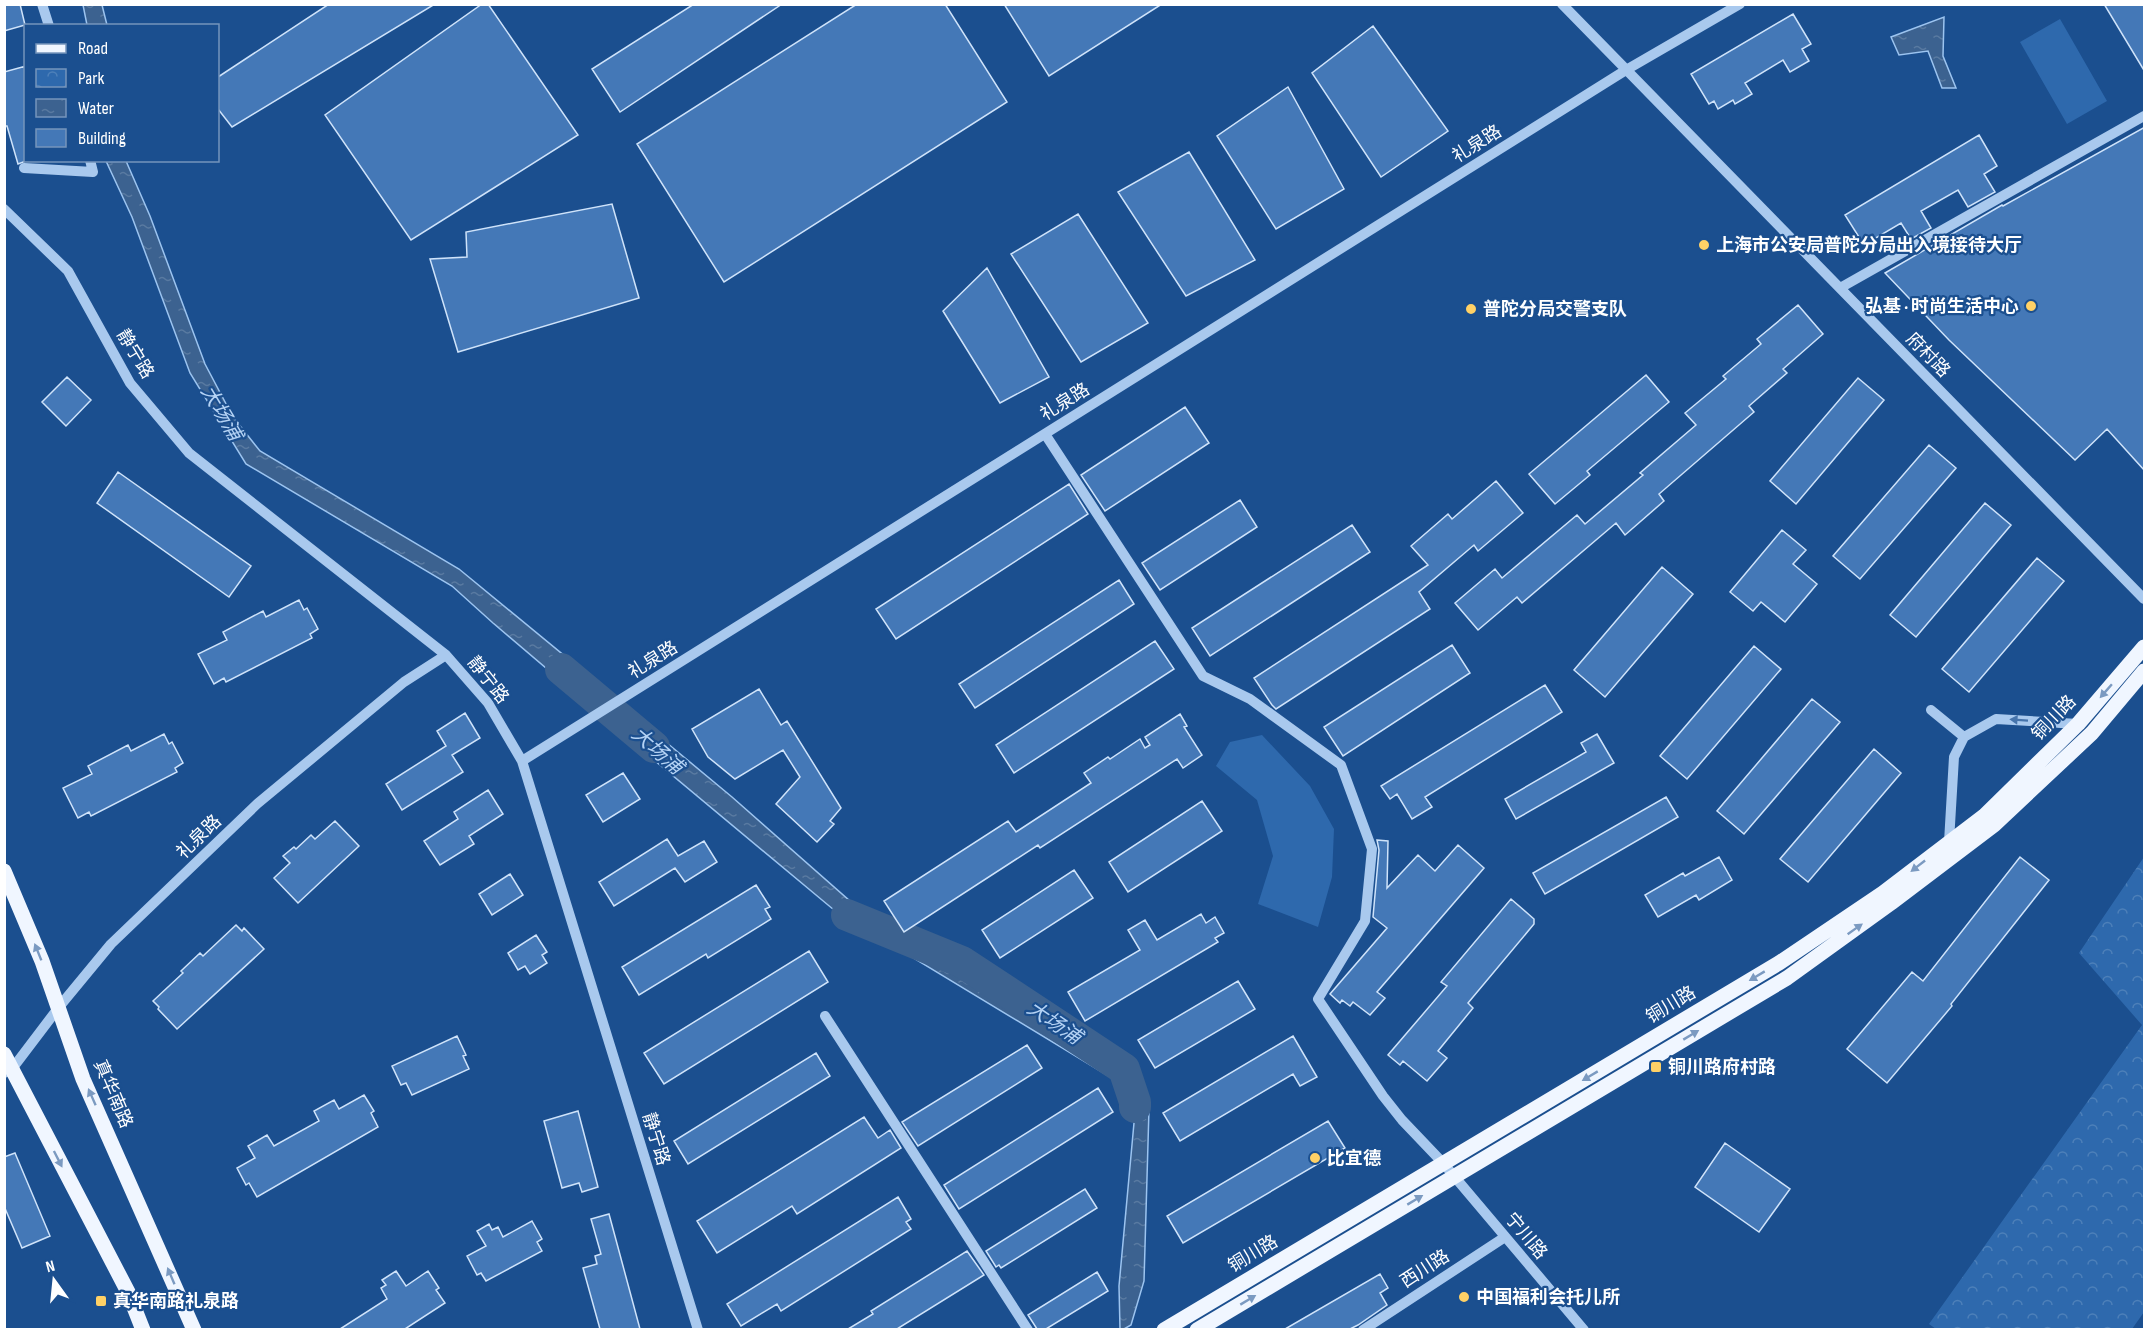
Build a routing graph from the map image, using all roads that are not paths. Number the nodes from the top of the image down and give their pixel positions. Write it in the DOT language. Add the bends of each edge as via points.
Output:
graph roads {
  1 [pos="42,4"];
  2 [pos="1562,4"];
  3 [pos="1740,4"];
  4 [pos="48,24"];
  5 [pos="1626,70"];
  6 [pos="2145,116"];
  7 [pos="90,162"];
  8 [pos="24,168"];
  9 [pos="4,209"];
  10 [pos="1840,288"];
  11 [pos="1045,434"];
  12 [pos="2145,599"];
  13 [pos="2145,647"];
  14 [pos="446,655"];
  15 [pos="2145,671"];
  16 [pos="1931,710"];
  17 [pos="2078,724"];
  18 [pos="1964,737"];
  19 [pos="522,762"];
  20 [pos="1949,842"];
  21 [pos="4,871"];
  22 [pos="59,1007"];
  23 [pos="825,1016"];
  24 [pos="4,1054"];
  25 [pos="8,1071"];
  26 [pos="1443,1163"];
  27 [pos="1454,1177"];
  28 [pos="1505,1236"];
  29 [pos="143,1329"];
  30 [pos="194,1329"];
  31 [pos="698,1329"];
  32 [pos="1028,1329"];
  33 [pos="1164,1329"];
  34 [pos="1197,1329"];
  35 [pos="1363,1329"];
  36 [pos="1584,1329"];
  1 -- 4 [label="street"];
  2 -- 5 [label="street, 府村路"];
  3 -- 5 [label="street, 礼泉路"];
  5 -- 10 [label="street, 府村路"];
  5 -- 11 [label="street, 礼泉路"];
  6 -- 10 [label="street"];
  7 -- 8 [label="street" via="93,172"];
  9 -- 14 [label="street, 静宁路" via="68,271 130,383 189,453"];
  10 -- 12 [label="street, 府村路"];
  11 -- 19 [label="street, 礼泉路"];
  11 -- 26 [label="street, 宁川路" via="1203,676 1250,699 1341,765 1372,849 1365,921 1318,999 1401,1120"];
  13 -- 17 [label="main road, 铜川路, one-way"];
  14 -- 19 [label="street, 静宁路" via="488,703"];
  14 -- 22 [label="street, 礼泉路" via="404,682 257,804 111,944"];
  27 -- 15 [label="main road, 铜川路, one-way" via="1787,978 1891,903 1994,825 2092,733"];
  16 -- 18 [label="street"];
  17 -- 18 [label="street, one-way" via="1996,718"];
  17 -- 20 [label="main road, 铜川路" via="1984,816"];
  18 -- 20 [label="street" via="1954,757"];
  19 -- 31 [label="street, 静宁路"];
  20 -- 26 [label="main road, 铜川路, one-way" via="1883,893 1779,963"];
  22 -- 21 [label="main road, 真华南路, one-way"];
  22 -- 25 [label="street, 礼泉路"];
  30 -- 22 [label="main road, 真华南路, one-way" via="83,1079"];
  23 -- 32 [label="street"];
  24 -- 25 [label="main road"];
  25 -- 29 [label="main road, one-way" via="128,1292"];
  26 -- 27 [label="street, 宁川路"];
  26 -- 33 [label="main road, 铜川路"];
  27 -- 28 [label="street, 宁川路"];
  34 -- 27 [label="main road, 铜川路, one-way"];
  28 -- 35 [label="street, 西川路"];
  28 -- 36 [label="street, 宁川路"];
}
